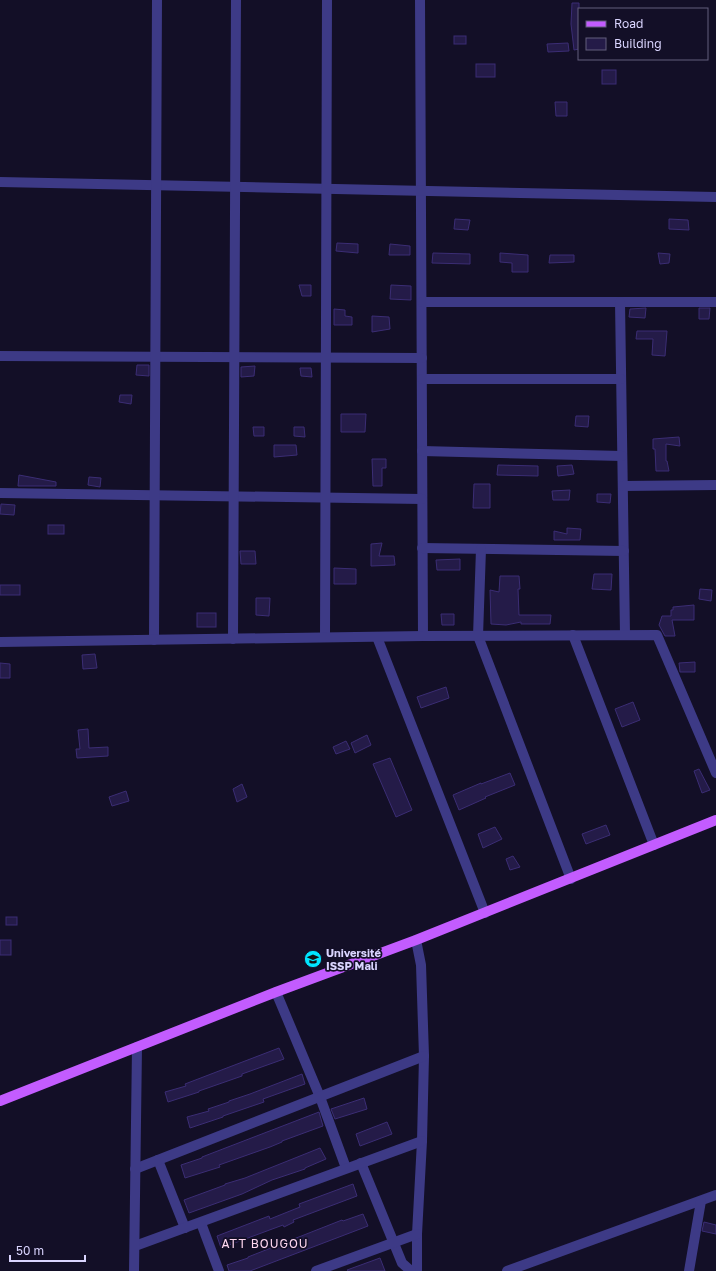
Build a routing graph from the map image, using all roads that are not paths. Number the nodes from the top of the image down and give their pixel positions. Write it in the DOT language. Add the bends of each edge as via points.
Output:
graph roads {
  1 [pos="157,0"];
  2 [pos="236,0"];
  3 [pos="327,0"];
  4 [pos="420,0"];
  5 [pos="0,182"];
  6 [pos="157,186"];
  7 [pos="236,187"];
  8 [pos="326,189"];
  9 [pos="422,191"];
  10 [pos="716,197"];
  11 [pos="422,302"];
  12 [pos="620,302"];
  13 [pos="716,302"];
  14 [pos="0,356"];
  15 [pos="156,357"];
  16 [pos="234,357"];
  17 [pos="326,358"];
  18 [pos="422,358"];
  19 [pos="621,379"];
  20 [pos="422,380"];
  21 [pos="422,451"];
  22 [pos="622,456"];
  23 [pos="716,485"];
  24 [pos="623,486"];
  25 [pos="0,494"];
  26 [pos="155,496"];
  27 [pos="234,497"];
  28 [pos="325,498"];
  29 [pos="422,500"];
  30 [pos="422,548"];
  31 [pos="481,549"];
  32 [pos="624,551"];
  33 [pos="625,635"];
  34 [pos="423,636"];
  35 [pos="478,636"];
  36 [pos="573,636"];
  37 [pos="325,637"];
  38 [pos="377,637"];
  39 [pos="233,639"];
  40 [pos="154,640"];
  41 [pos="0,642"];
  42 [pos="716,773"];
  43 [pos="716,820"];
  44 [pos="654,845"];
  45 [pos="571,879"];
  46 [pos="485,913"];
  47 [pos="416,940"];
  48 [pos="276,992"];
  49 [pos="137,1047"];
  50 [pos="424,1056"];
  51 [pos="320,1097"];
  52 [pos="0,1101"];
  53 [pos="422,1141"];
  54 [pos="158,1160"];
  55 [pos="361,1163"];
  56 [pos="346,1168"];
  57 [pos="135,1169"];
  58 [pos="716,1195"];
  59 [pos="701,1201"];
  60 [pos="201,1223"];
  61 [pos="185,1228"];
  62 [pos="417,1234"];
  63 [pos="394,1242"];
  64 [pos="135,1246"];
  65 [pos="134,1271"];
  66 [pos="219,1271"];
  67 [pos="316,1271"];
  68 [pos="411,1271"];
  69 [pos="417,1271"];
  70 [pos="507,1271"];
  71 [pos="689,1271"];
  1 -- 6 [label="street"];
  2 -- 7 [label="street"];
  3 -- 8 [label="street"];
  4 -- 9 [label="street"];
  5 -- 6 [label="street"];
  6 -- 7 [label="street"];
  6 -- 15 [label="street"];
  7 -- 8 [label="street"];
  7 -- 16 [label="street"];
  8 -- 9 [label="street"];
  8 -- 17 [label="street"];
  9 -- 10 [label="street"];
  9 -- 11 [label="street"];
  11 -- 12 [label="street"];
  11 -- 18 [label="street"];
  12 -- 13 [label="street"];
  12 -- 19 [label="street"];
  14 -- 15 [label="street"];
  15 -- 16 [label="street"];
  15 -- 26 [label="street"];
  16 -- 17 [label="street"];
  16 -- 27 [label="street"];
  17 -- 18 [label="street"];
  17 -- 28 [label="street"];
  18 -- 20 [label="street"];
  19 -- 20 [label="street"];
  19 -- 22 [label="street"];
  20 -- 21 [label="street"];
  21 -- 22 [label="street"];
  21 -- 29 [label="street"];
  22 -- 24 [label="street"];
  23 -- 24 [label="street"];
  24 -- 32 [label="street"];
  25 -- 26 [label="street"];
  26 -- 27 [label="street"];
  26 -- 40 [label="street"];
  27 -- 28 [label="street"];
  27 -- 39 [label="street"];
  28 -- 29 [label="street"];
  28 -- 37 [label="street"];
  29 -- 30 [label="street"];
  30 -- 31 [label="street"];
  30 -- 34 [label="street"];
  31 -- 32 [label="street"];
  31 -- 35 [label="street"];
  32 -- 33 [label="street"];
  33 -- 36 [label="street"];
  33 -- 42 [label="street" via="657,635"];
  34 -- 35 [label="street"];
  34 -- 38 [label="street"];
  35 -- 36 [label="street"];
  35 -- 45 [label="street"];
  36 -- 44 [label="street"];
  37 -- 38 [label="street"];
  37 -- 39 [label="street"];
  38 -- 46 [label="street"];
  39 -- 40 [label="street"];
  40 -- 41 [label="street"];
  43 -- 44 [label="main road"];
  44 -- 45 [label="main road"];
  45 -- 46 [label="main road"];
  46 -- 47 [label="main road"];
  47 -- 48 [label="main road"];
  47 -- 50 [label="street" via="421,965"];
  48 -- 49 [label="main road"];
  48 -- 51 [label="street"];
  49 -- 52 [label="main road"];
  49 -- 57 [label="street"];
  50 -- 51 [label="street"];
  50 -- 53 [label="street"];
  51 -- 54 [label="street"];
  51 -- 56 [label="street"];
  53 -- 55 [label="street"];
  53 -- 62 [label="street"];
  54 -- 57 [label="street"];
  54 -- 61 [label="street"];
  55 -- 56 [label="street"];
  55 -- 63 [label="street"];
  56 -- 60 [label="street"];
  57 -- 64 [label="street"];
  58 -- 59 [label="street"];
  59 -- 70 [label="street"];
  59 -- 71 [label="street"];
  60 -- 61 [label="street"];
  60 -- 66 [label="street"];
  61 -- 64 [label="street"];
  62 -- 63 [label="street"];
  62 -- 69 [label="street"];
  63 -- 67 [label="street"];
  63 -- 68 [label="street" via="402,1263"];
  64 -- 65 [label="street"];
}
